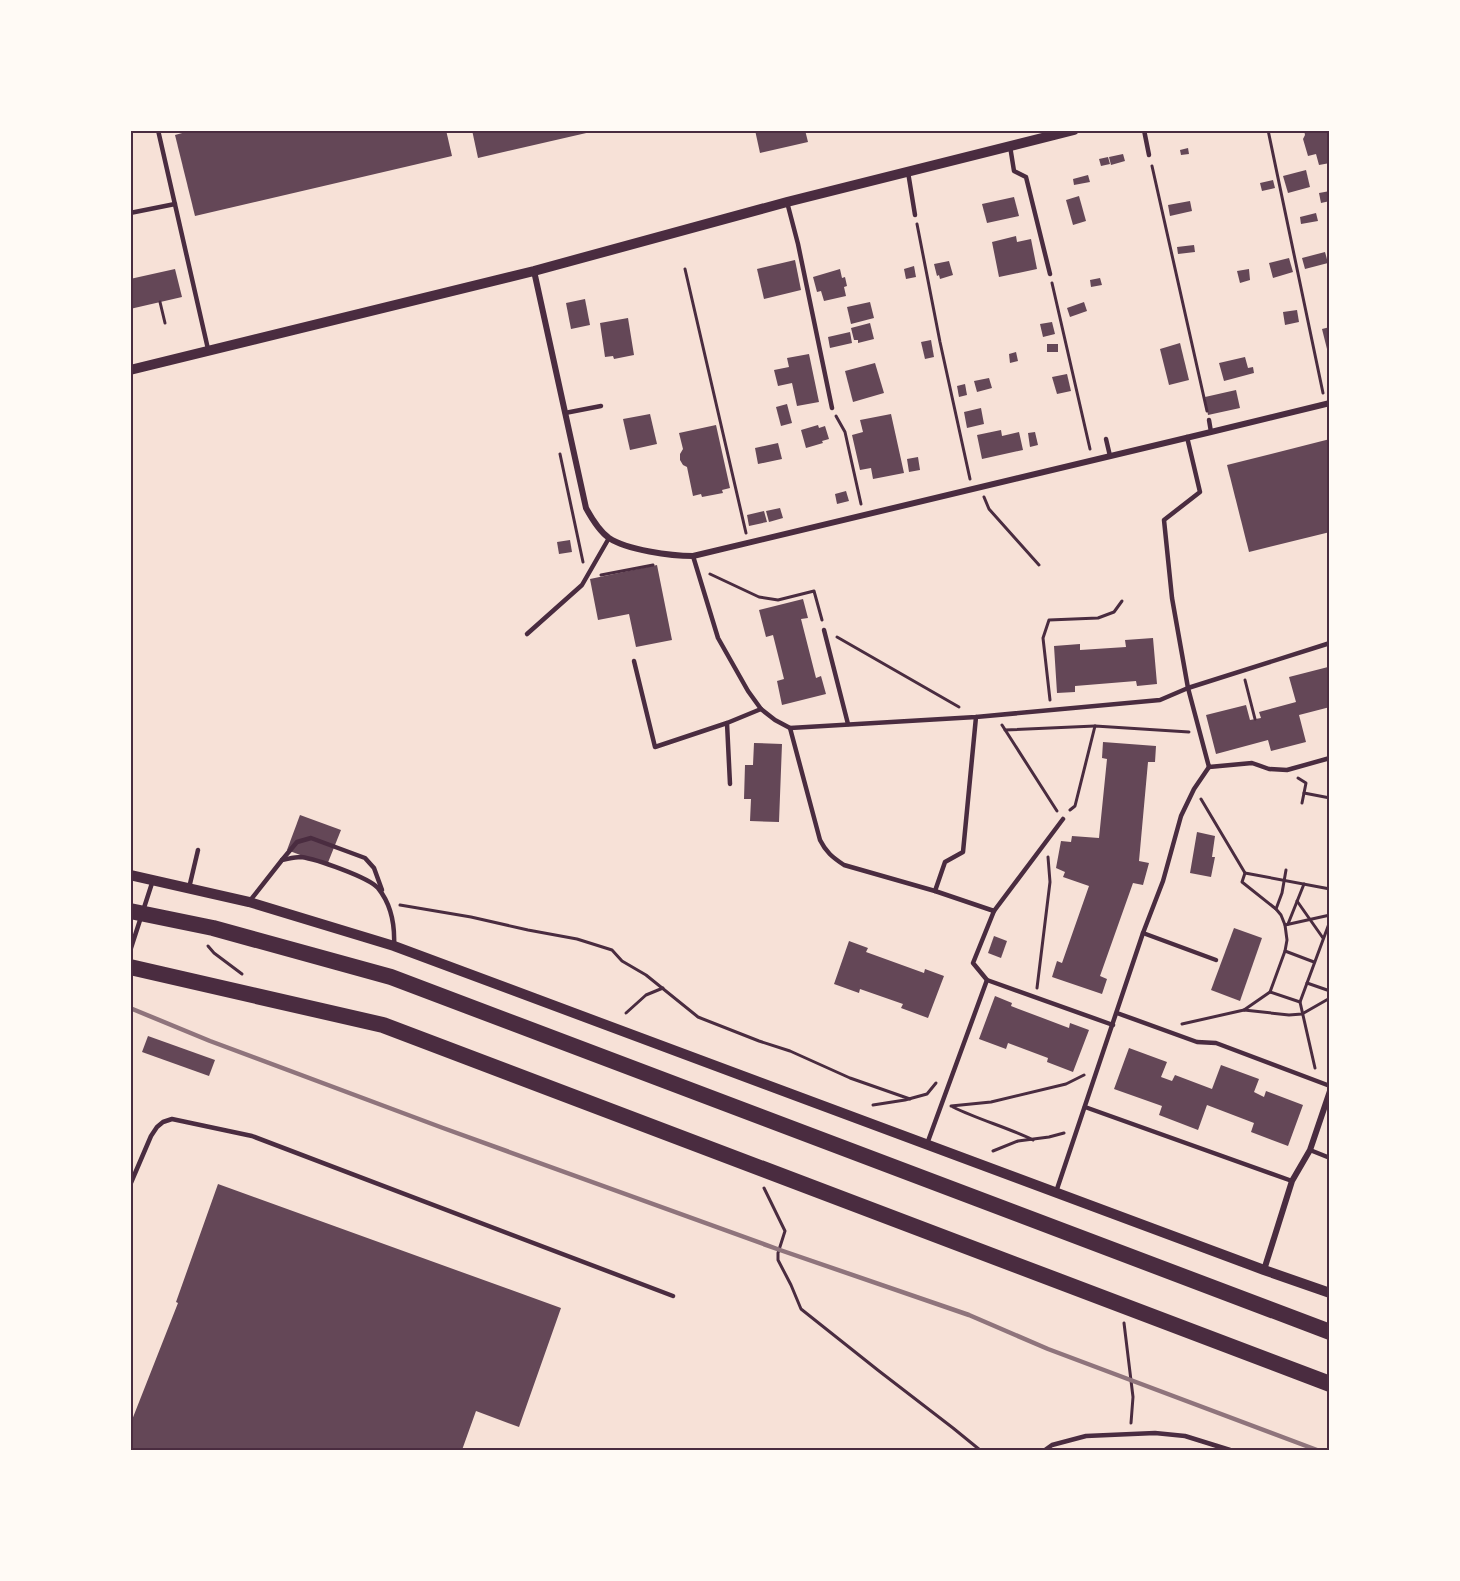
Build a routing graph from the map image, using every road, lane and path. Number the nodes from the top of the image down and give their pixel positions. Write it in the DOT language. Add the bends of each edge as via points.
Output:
graph roads {
  1 [pos="158,130"];
  2 [pos="1074,130"];
  3 [pos="1143,130"];
  4 [pos="1268,130"];
  5 [pos="1010,146"];
  6 [pos="1149,155"];
  7 [pos="908,172"];
  8 [pos="787,202"];
  9 [pos="174,204"];
  10 [pos="130,213"];
  11 [pos="915,215"];
  12 [pos="685,269"];
  13 [pos="534,271"];
  14 [pos="1050,273"];
  15 [pos="160,302"];
  16 [pos="165,322"];
  17 [pos="208,352"];
  18 [pos="130,370"];
  19 [pos="1322,388"];
  20 [pos="1329,402"];
  21 [pos="601,406"];
  22 [pos="832,408"];
  23 [pos="565,413"];
  24 [pos="1209,420"];
  25 [pos="1211,432"];
  26 [pos="1186,437"];
  27 [pos="1106,439"];
  28 [pos="1088,443"];
  29 [pos="1110,456"];
  30 [pos="967,470"];
  31 [pos="972,489"];
  32 [pos="860,500"];
  33 [pos="609,538"];
  34 [pos="748,543"];
  35 [pos="693,556"];
  36 [pos="1039,565"];
  37 [pos="712,574"];
  38 [pos="1122,601"];
  39 [pos="825,630"];
  40 [pos="527,634"];
  41 [pos="1329,643"];
  42 [pos="634,661"];
  43 [pos="1242,670"];
  44 [pos="1188,688"];
  45 [pos="761,709"];
  46 [pos="1051,710"];
  47 [pos="996,715"];
  48 [pos="975,717"];
  49 [pos="1255,719"];
  50 [pos="727,723"];
  51 [pos="848,724"];
  52 [pos="1095,726"];
  53 [pos="790,728"];
  54 [pos="1005,730"];
  55 [pos="1200,733"];
  56 [pos="1329,758"];
  57 [pos="1209,767"];
  58 [pos="1287,770"];
  59 [pos="730,784"];
  60 [pos="1194,789"];
  61 [pos="1304,793"];
  62 [pos="1329,798"];
  63 [pos="1302,803"];
  64 [pos="1063,819"];
  65 [pos="1046,840"];
  66 [pos="198,850"];
  67 [pos="282,860"];
  68 [pos="1286,870"];
  69 [pos="1245,873"];
  70 [pos="130,875"];
  71 [pos="153,880"];
  72 [pos="1284,880"];
  73 [pos="1304,884"];
  74 [pos="189,888"];
  75 [pos="1329,889"];
  76 [pos="934,891"];
  77 [pos="1298,901"];
  78 [pos="249,902"];
  79 [pos="387,903"];
  80 [pos="1276,909"];
  81 [pos="130,911"];
  82 [pos="994,911"];
  83 [pos="1329,915"];
  84 [pos="1310,919"];
  85 [pos="1329,921"];
  86 [pos="1286,924"];
  87 [pos="1143,933"];
  88 [pos="1323,938"];
  89 [pos="394,945"];
  90 [pos="130,951"];
  91 [pos="1285,951"];
  92 [pos="1216,960"];
  93 [pos="1314,962"];
  94 [pos="130,967"];
  95 [pos="987,980"];
  96 [pos="1307,983"];
  97 [pos="663,988"];
  98 [pos="1329,991"];
  99 [pos="1270,992"];
  100 [pos="1036,997"];
  101 [pos="1329,998"];
  102 [pos="1300,1002"];
  103 [pos="1244,1010"];
  104 [pos="626,1013"];
  105 [pos="1117,1013"];
  106 [pos="1302,1014"];
  107 [pos="1113,1025"];
  108 [pos="1168,1032"];
  109 [pos="1099,1067"];
  110 [pos="1319,1081"];
  111 [pos="937,1082"];
  112 [pos="1329,1086"];
  113 [pos="1329,1092"];
  114 [pos="910,1099"];
  115 [pos="873,1105"];
  116 [pos="1085,1107"];
  117 [pos="1078,1128"];
  118 [pos="1033,1140"];
  119 [pos="927,1144"];
  120 [pos="1310,1150"];
  121 [pos="993,1151"];
  122 [pos="1329,1158"];
  123 [pos="1292,1180"];
  124 [pos="130,1185"];
  125 [pos="763,1186"];
  126 [pos="1056,1192"];
  127 [pos="1264,1270"];
  128 [pos="1329,1293"];
  129 [pos="673,1296"];
  130 [pos="1123,1313"];
  131 [pos="1329,1332"];
  132 [pos="1329,1384"];
  133 [pos="1131,1434"];
  134 [pos="980,1450"];
  135 [pos="1046,1450"];
  136 [pos="1230,1450"];
  1 -- 9 [label="lane"];
  2 -- 5 [label="street"];
  3 -- 6 [label="lane"];
  4 -- 19 [label="path"];
  5 -- 7 [label="street"];
  5 -- 14 [label="lane" via="1014,171 1026,177"];
  6 -- 24 [label="path"];
  7 -- 8 [label="street"];
  7 -- 11 [label="lane"];
  8 -- 13 [label="street"];
  8 -- 22 [label="lane"];
  9 -- 10 [label="lane"];
  9 -- 17 [label="lane"];
  11 -- 30 [label="path"];
  12 -- 34 [label="path"];
  13 -- 17 [label="street"];
  13 -- 23 [label="street"];
  14 -- 28 [label="path"];
  15 -- 16 [label="path"];
  17 -- 18 [label="street"];
  20 -- 25 [label="street"];
  21 -- 23 [label="lane"];
  22 -- 32 [label="path" via="845,432"];
  23 -- 33 [label="street" via="586,508"];
  24 -- 25 [label="lane"];
  25 -- 26 [label="street"];
  26 -- 29 [label="street"];
  26 -- 44 [label="lane" via="1200,492 1164,520 1172,598"];
  27 -- 29 [label="lane"];
  29 -- 31 [label="street"];
  31 -- 34 [label="street"];
  31 -- 36 [label="path" via="983,496 989,509"];
  33 -- 35 [label="street" via="674,556"];
  33 -- 40 [label="lane" via="582,585"];
  34 -- 35 [label="street"];
  35 -- 45 [label="lane" via="718,638"];
  37 -- 39 [label="path" via="759,597 778,600 814,591"];
  38 -- 46 [label="path" via="1114,612 1098,618 1049,620 1043,638"];
  39 -- 48 [label="path"];
  39 -- 51 [label="lane"];
  41 -- 43 [label="lane"];
  42 -- 50 [label="lane" via="654,747"];
  43 -- 44 [label="lane"];
  43 -- 49 [label="path"];
  44 -- 46 [label="lane" via="1160,700"];
  44 -- 55 [label="lane"];
  45 -- 50 [label="lane"];
  45 -- 53 [label="lane"];
  46 -- 47 [label="lane"];
  47 -- 48 [label="lane"];
  47 -- 54 [label="path"];
  48 -- 51 [label="lane"];
  48 -- 76 [label="lane" via="963,852 945,862"];
  50 -- 59 [label="lane"];
  51 -- 53 [label="lane"];
  52 -- 54 [label="path"];
  52 -- 55 [label="path"];
  52 -- 64 [label="path" via="1075,806"];
  53 -- 76 [label="lane" via="826,851 844,865"];
  54 -- 64 [label="path"];
  55 -- 57 [label="lane"];
  56 -- 58 [label="lane"];
  57 -- 58 [label="lane" via="1252,763"];
  57 -- 60 [label="lane"];
  58 -- 61 [label="path" via="1306,783"];
  60 -- 69 [label="path"];
  60 -- 87 [label="lane" via="1181,816"];
  61 -- 62 [label="path"];
  61 -- 63 [label="path"];
  64 -- 65 [label="lane"];
  65 -- 82 [label="lane"];
  65 -- 100 [label="path" via="1050,882"];
  66 -- 74 [label="lane"];
  67 -- 78 [label="lane"];
  67 -- 79 [label="lane" via="313,859 359,876 377,887"];
  67 -- 79 [label="lane" via="297,842 311,838 365,858 374,868"];
  68 -- 72 [label="path"];
  69 -- 72 [label="path"];
  69 -- 80 [label="path" via="1242,882"];
  70 -- 71 [label="street"];
  71 -- 74 [label="street"];
  71 -- 90 [label="lane"];
  72 -- 73 [label="path"];
  72 -- 80 [label="path"];
  73 -- 75 [label="path"];
  73 -- 77 [label="path"];
  74 -- 78 [label="street"];
  76 -- 82 [label="lane"];
  77 -- 84 [label="path"];
  77 -- 86 [label="path"];
  78 -- 89 [label="street"];
  79 -- 89 [label="lane" via="395,928"];
  79 -- 97 [label="path" via="577,939 612,950"];
  80 -- 86 [label="path"];
  81 -- 131 [label="highway" via="213,928 391,977"];
  82 -- 95 [label="lane" via="973,963"];
  83 -- 84 [label="path"];
  84 -- 86 [label="path"];
  84 -- 88 [label="path"];
  85 -- 88 [label="path"];
  86 -- 91 [label="path"];
  87 -- 92 [label="lane"];
  87 -- 105 [label="lane"];
  88 -- 93 [label="path"];
  89 -- 119 [label="street"];
  91 -- 93 [label="path"];
  91 -- 99 [label="path"];
  93 -- 96 [label="path"];
  94 -- 132 [label="highway" via="383,1024"];
  95 -- 100 [label="lane"];
  95 -- 119 [label="lane"];
  96 -- 98 [label="path"];
  96 -- 102 [label="path"];
  97 -- 104 [label="path" via="646,995"];
  97 -- 114 [label="path" via="698,1017"];
  99 -- 102 [label="path"];
  99 -- 103 [label="path"];
  100 -- 107 [label="lane"];
  101 -- 106 [label="path"];
  102 -- 106 [label="path"];
  103 -- 106 [label="path"];
  103 -- 108 [label="path" via="1182,1023"];
  105 -- 107 [label="lane"];
  105 -- 108 [label="lane"];
  106 -- 110 [label="path"];
  107 -- 109 [label="lane"];
  108 -- 110 [label="lane" via="1197,1042 1216,1042"];
  109 -- 116 [label="lane"];
  109 -- 118 [label="path" via="1066,1084 991,1102 952,1106"];
  110 -- 112 [label="lane"];
  111 -- 114 [label="path" via="927,1094"];
  113 -- 120 [label="street"];
  114 -- 115 [label="path"];
  116 -- 117 [label="lane"];
  116 -- 123 [label="lane"];
  117 -- 118 [label="path"];
  117 -- 126 [label="lane"];
  118 -- 121 [label="path"];
  119 -- 126 [label="street"];
  120 -- 122 [label="lane"];
  120 -- 123 [label="street"];
  123 -- 127 [label="street"];
  124 -- 129 [label="lane" via="157,1127 172,1119 198,1123 252,1136"];
  125 -- 134 [label="path" via="785,1232 778,1260 801,1309"];
  126 -- 127 [label="street"];
  127 -- 128 [label="street"];
  130 -- 133 [label="path" via="1133,1397"];
  133 -- 135 [label="lane" via="1086,1436"];
  133 -- 136 [label="lane" via="1185,1436"];
}
